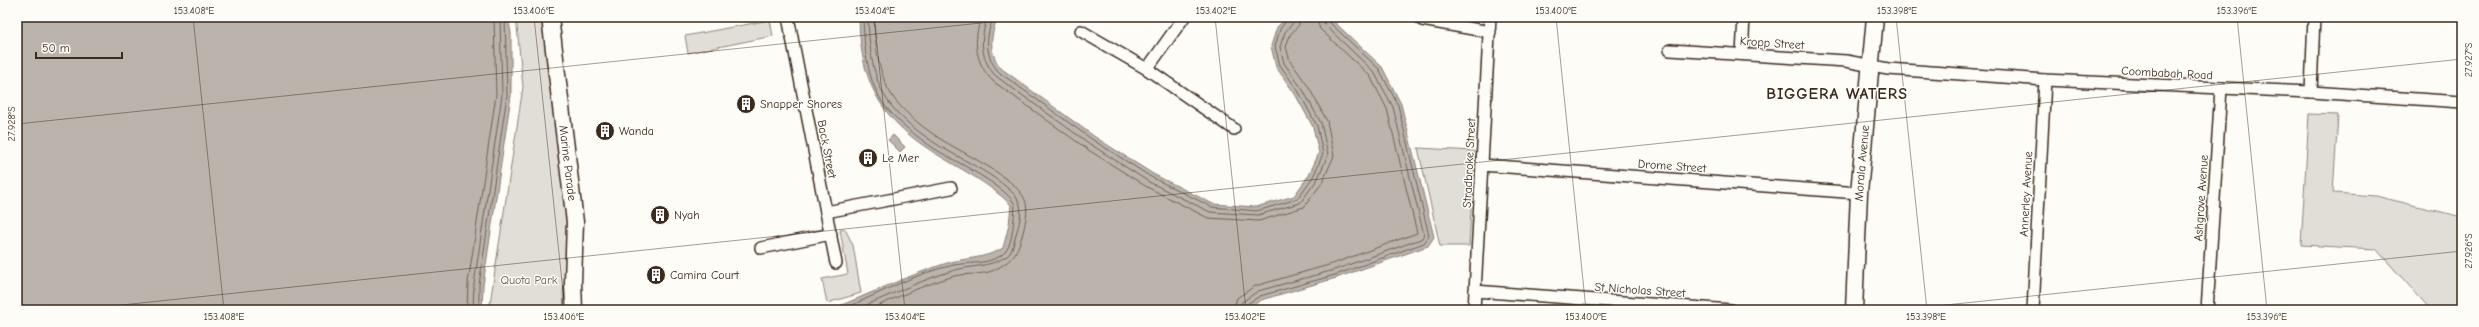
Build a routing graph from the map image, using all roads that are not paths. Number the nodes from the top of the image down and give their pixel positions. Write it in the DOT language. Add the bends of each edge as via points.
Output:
graph roads {
  1 [pos="550,17"];
  2 [pos="788,17"];
  3 [pos="1184,17"];
  4 [pos="1420,17"];
  5 [pos="1490,17"];
  6 [pos="1744,17"];
  7 [pos="1875,17"];
  8 [pos="2314,17"];
  9 [pos="1081,31"];
  10 [pos="1490,32"];
  11 [pos="1670,50"];
  12 [pos="1742,54"];
  13 [pos="1871,66"];
  14 [pos="1147,69"];
  15 [pos="2045,80"];
  16 [pos="2221,88"];
  17 [pos="2311,92"];
  18 [pos="2462,102"];
  19 [pos="1234,129"];
  20 [pos="1482,165"];
  21 [pos="951,188"];
  22 [pos="1859,193"];
  23 [pos="826,212"];
  24 [pos="831,234"];
  25 [pos="761,248"];
  26 [pos="836,263"];
  27 [pos="1475,291"];
  28 [pos="574,310"];
  29 [pos="1474,310"];
  30 [pos="1731,310"];
  31 [pos="1854,310"];
  32 [pos="2033,310"];
  33 [pos="2207,310"];
  1 -- 28 [label="main road, Marine Parade" via="575,222"];
  2 -- 23 [label="street, Back Street"];
  3 -- 14 [label="street"];
  4 -- 10 [label="street" via="1422,20"];
  5 -- 10 [label="street, Stradbroke Street"];
  6 -- 12 [label="street"];
  7 -- 13 [label="main road, Morala Avenue"];
  8 -- 17 [label="street"];
  9 -- 14 [label="street"];
  10 -- 20 [label="street, Stradbroke Street"];
  11 -- 12 [label="street, Kropp Street"];
  12 -- 13 [label="street, Kropp Street" via="1846,61"];
  13 -- 15 [label="street, Coombabah Road"];
  13 -- 22 [label="main road, Morala Avenue"];
  14 -- 19 [label="street"];
  15 -- 16 [label="street, Coombabah Road"];
  15 -- 32 [label="street, Annerley Avenue"];
  16 -- 17 [label="street, Coombabah Road"];
  16 -- 33 [label="street, Ashgrove Avenue"];
  17 -- 18 [label="street, Coombabah Road"];
  20 -- 22 [label="street, Drome Street"];
  20 -- 27 [label="street, Stradbroke Street"];
  21 -- 23 [label="street"];
  22 -- 31 [label="main road, Morala Avenue"];
  23 -- 24 [label="street, Back Street"];
  24 -- 25 [label="street"];
  24 -- 26 [label="street, Back Street"];
  27 -- 29 [label="street, Stradbroke Street"];
  27 -- 30 [label="street, St Nicholas Street"];
}
